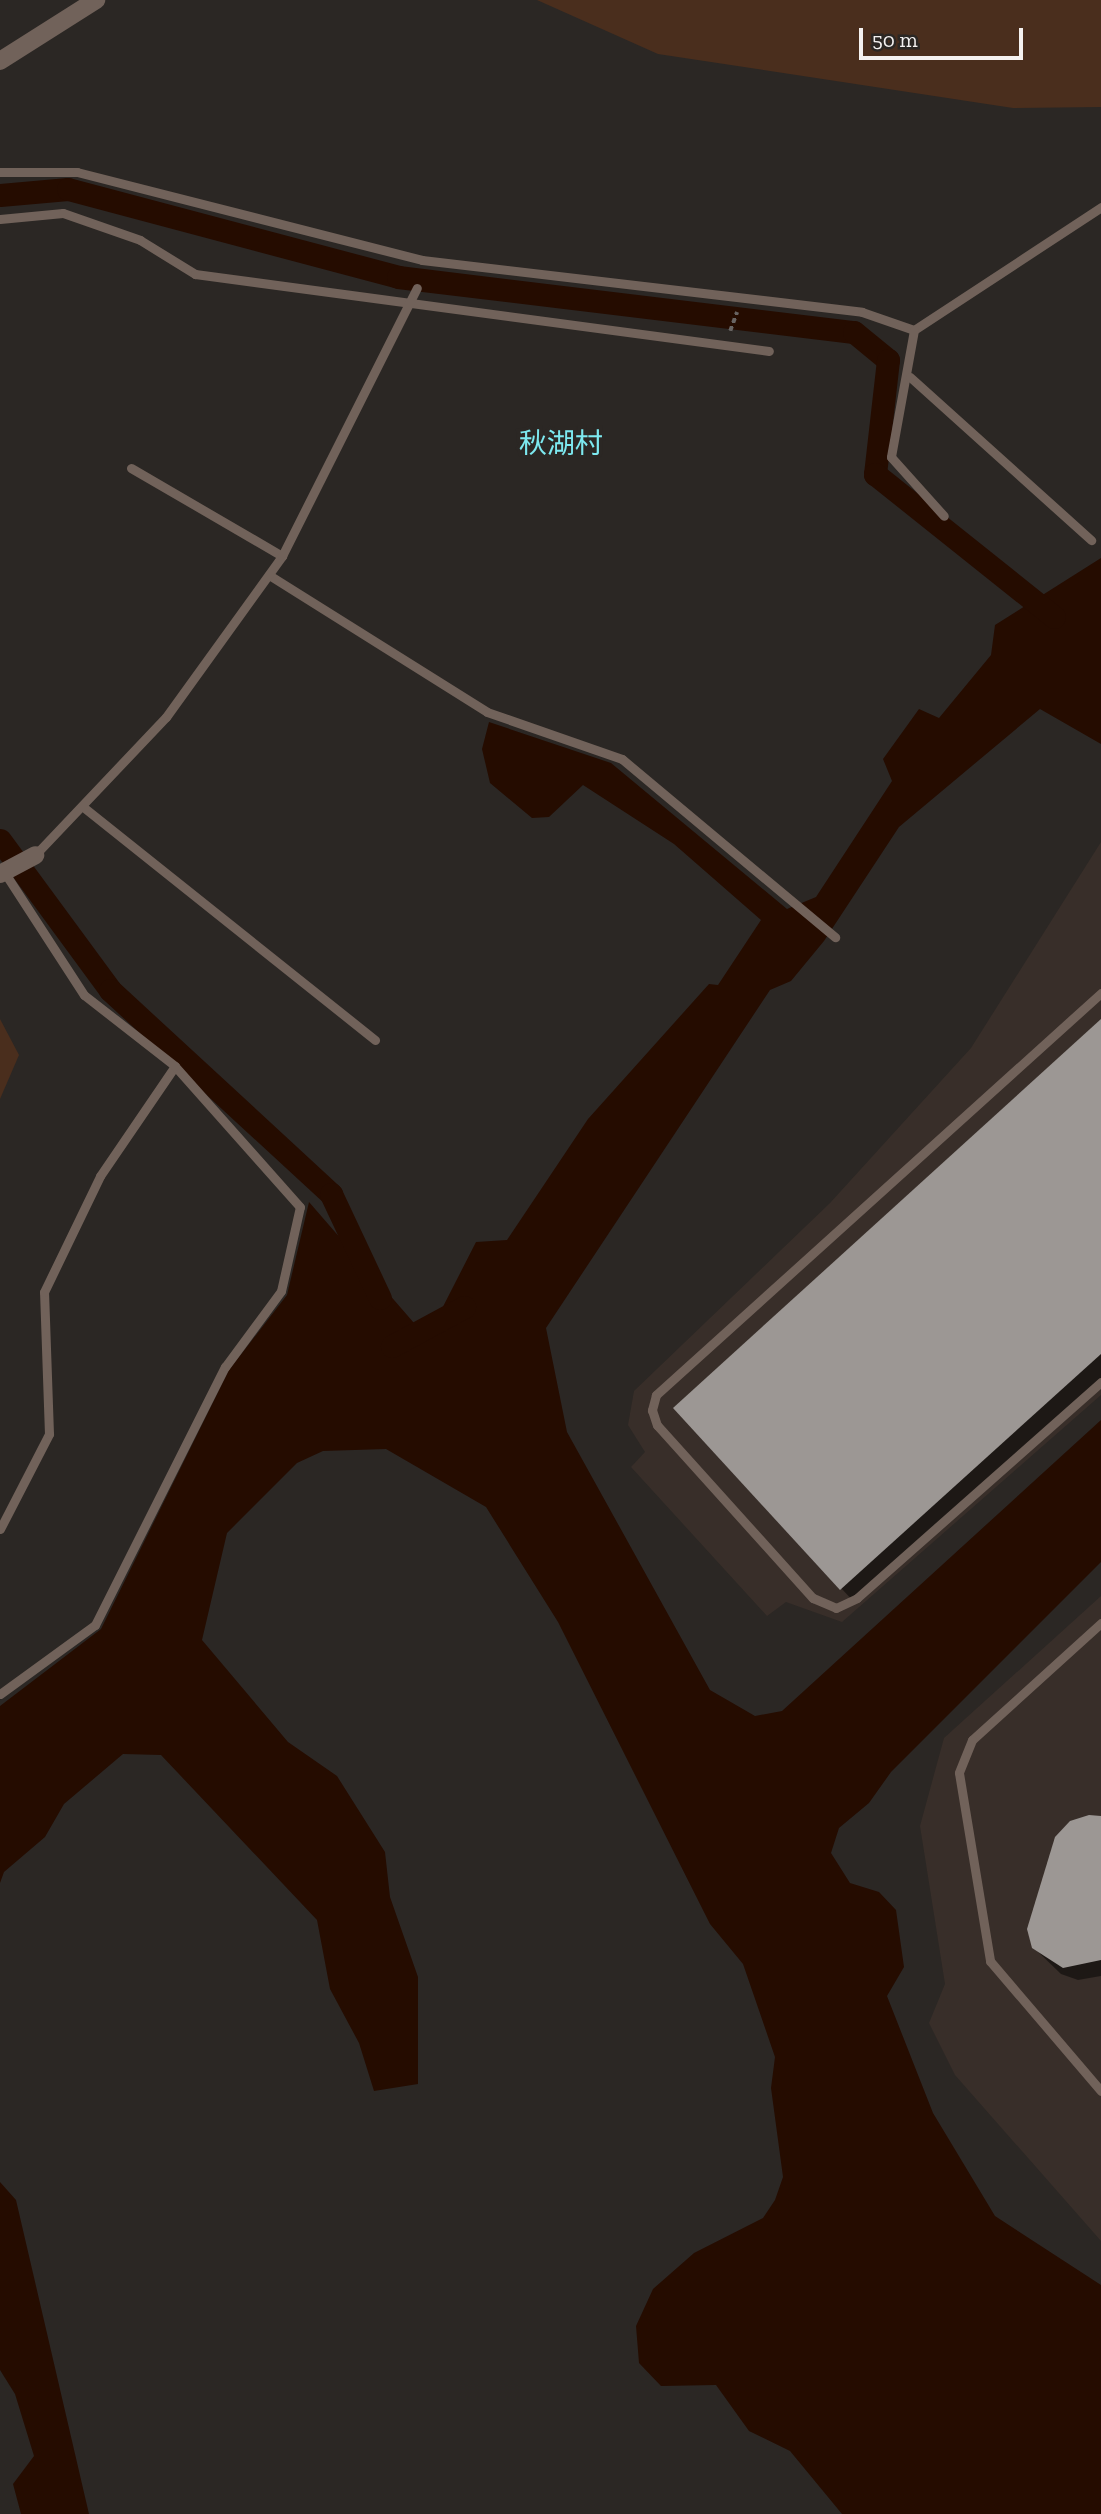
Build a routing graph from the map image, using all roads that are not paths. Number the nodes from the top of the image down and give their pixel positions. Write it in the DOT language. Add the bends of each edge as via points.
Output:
graph roads {
  1 [pos="96,0"];
  2 [pos="0,61"];
  3 [pos="0,172"];
  4 [pos="1101,207"];
  5 [pos="0,219"];
  6 [pos="416,288"];
  7 [pos="407,307"];
  8 [pos="914,330"];
  9 [pos="769,351"];
  10 [pos="910,377"];
  11 [pos="131,468"];
  12 [pos="944,516"];
  13 [pos="1091,540"];
  14 [pos="282,556"];
  15 [pos="269,575"];
  16 [pos="82,806"];
  17 [pos="35,855"];
  18 [pos="3,874"];
  19 [pos="835,937"];
  20 [pos="1101,993"];
  21 [pos="374,1040"];
  22 [pos="175,1066"];
  23 [pos="1101,1382"];
  24 [pos="0,1529"];
  25 [pos="1101,1623"];
  26 [pos="0,1693"];
  27 [pos="1101,2091"];
  1 -- 2 [label="street"];
  3 -- 8 [label="lane" via="77,172 422,260 862,312"];
  4 -- 8 [label="lane"];
  5 -- 7 [label="lane" via="63,213 140,240 195,274"];
  6 -- 7 [label="lane"];
  7 -- 9 [label="lane"];
  7 -- 14 [label="lane"];
  8 -- 10 [label="lane"];
  10 -- 12 [label="lane" via="891,457"];
  10 -- 13 [label="lane"];
  11 -- 14 [label="lane"];
  14 -- 15 [label="lane"];
  15 -- 16 [label="lane" via="166,717"];
  15 -- 19 [label="lane" via="487,712 622,760"];
  16 -- 17 [label="lane"];
  16 -- 21 [label="lane"];
  17 -- 18 [label="street"];
  18 -- 22 [label="lane" via="84,995"];
  20 -- 23 [label="lane" via="656,1395 652,1410 657,1425 813,1598 836,1608 856,1598"];
  22 -- 24 [label="lane" via="100,1176 44,1292 48,1434"];
  22 -- 26 [label="lane" via="300,1207 281,1291 225,1367 95,1625"];
  25 -- 27 [label="lane" via="972,1740 958,1773 990,1961"];
}
